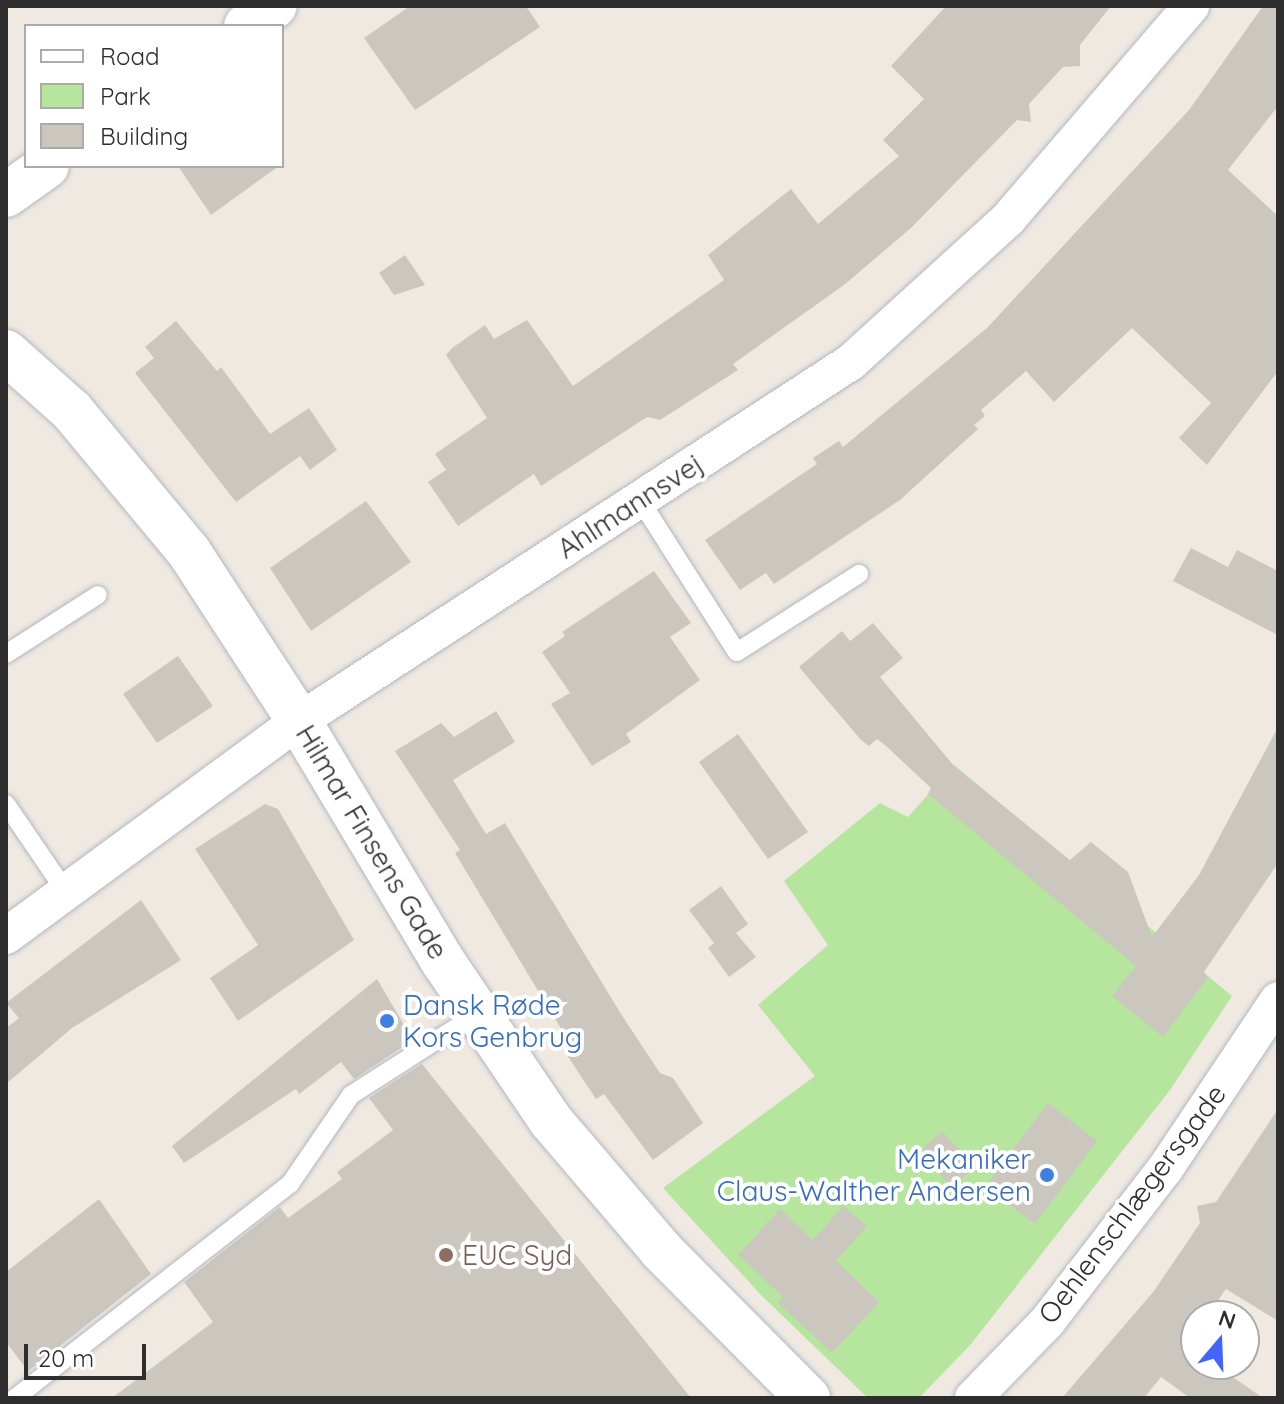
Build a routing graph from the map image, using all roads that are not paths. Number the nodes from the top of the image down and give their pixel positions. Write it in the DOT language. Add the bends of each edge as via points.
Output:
graph roads {
  1 [pos="275,6"];
  2 [pos="1191,6"];
  3 [pos="249,24"];
  4 [pos="44,168"];
  5 [pos="6,195"];
  6 [pos="6,352"];
  7 [pos="640,500"];
  8 [pos="859,574"];
  9 [pos="98,595"];
  10 [pos="6,654"];
  11 [pos="299,721"];
  12 [pos="6,804"];
  13 [pos="64,889"];
  14 [pos="6,936"];
  15 [pos="1278,1000"];
  16 [pos="479,1013"];
  17 [pos="15,1398"];
  18 [pos="808,1398"];
  19 [pos="973,1398"];
  1 -- 3 [label="street"];
  2 -- 7 [label="street, Ahlmannsvej" via="1008,219 851,362"];
  4 -- 5 [label="street"];
  6 -- 11 [label="street, Hilmar Finsens Gade" via="72,411 189,552"];
  7 -- 8 [label="lane" via="737,652"];
  7 -- 11 [label="street, Ahlmannsvej"];
  9 -- 10 [label="lane"];
  11 -- 13 [label="street, Ahlmannsvej"];
  11 -- 16 [label="street, Hilmar Finsens Gade"];
  12 -- 13 [label="lane"];
  13 -- 14 [label="street, Ahlmannsvej"];
  15 -- 19 [label="street, Oehlenschlægersgade" via="1147,1193 1047,1322"];
  16 -- 17 [label="lane" via="351,1095 290,1184"];
  16 -- 18 [label="street, Hilmar Finsens Gade" via="551,1121 661,1250"];
}
